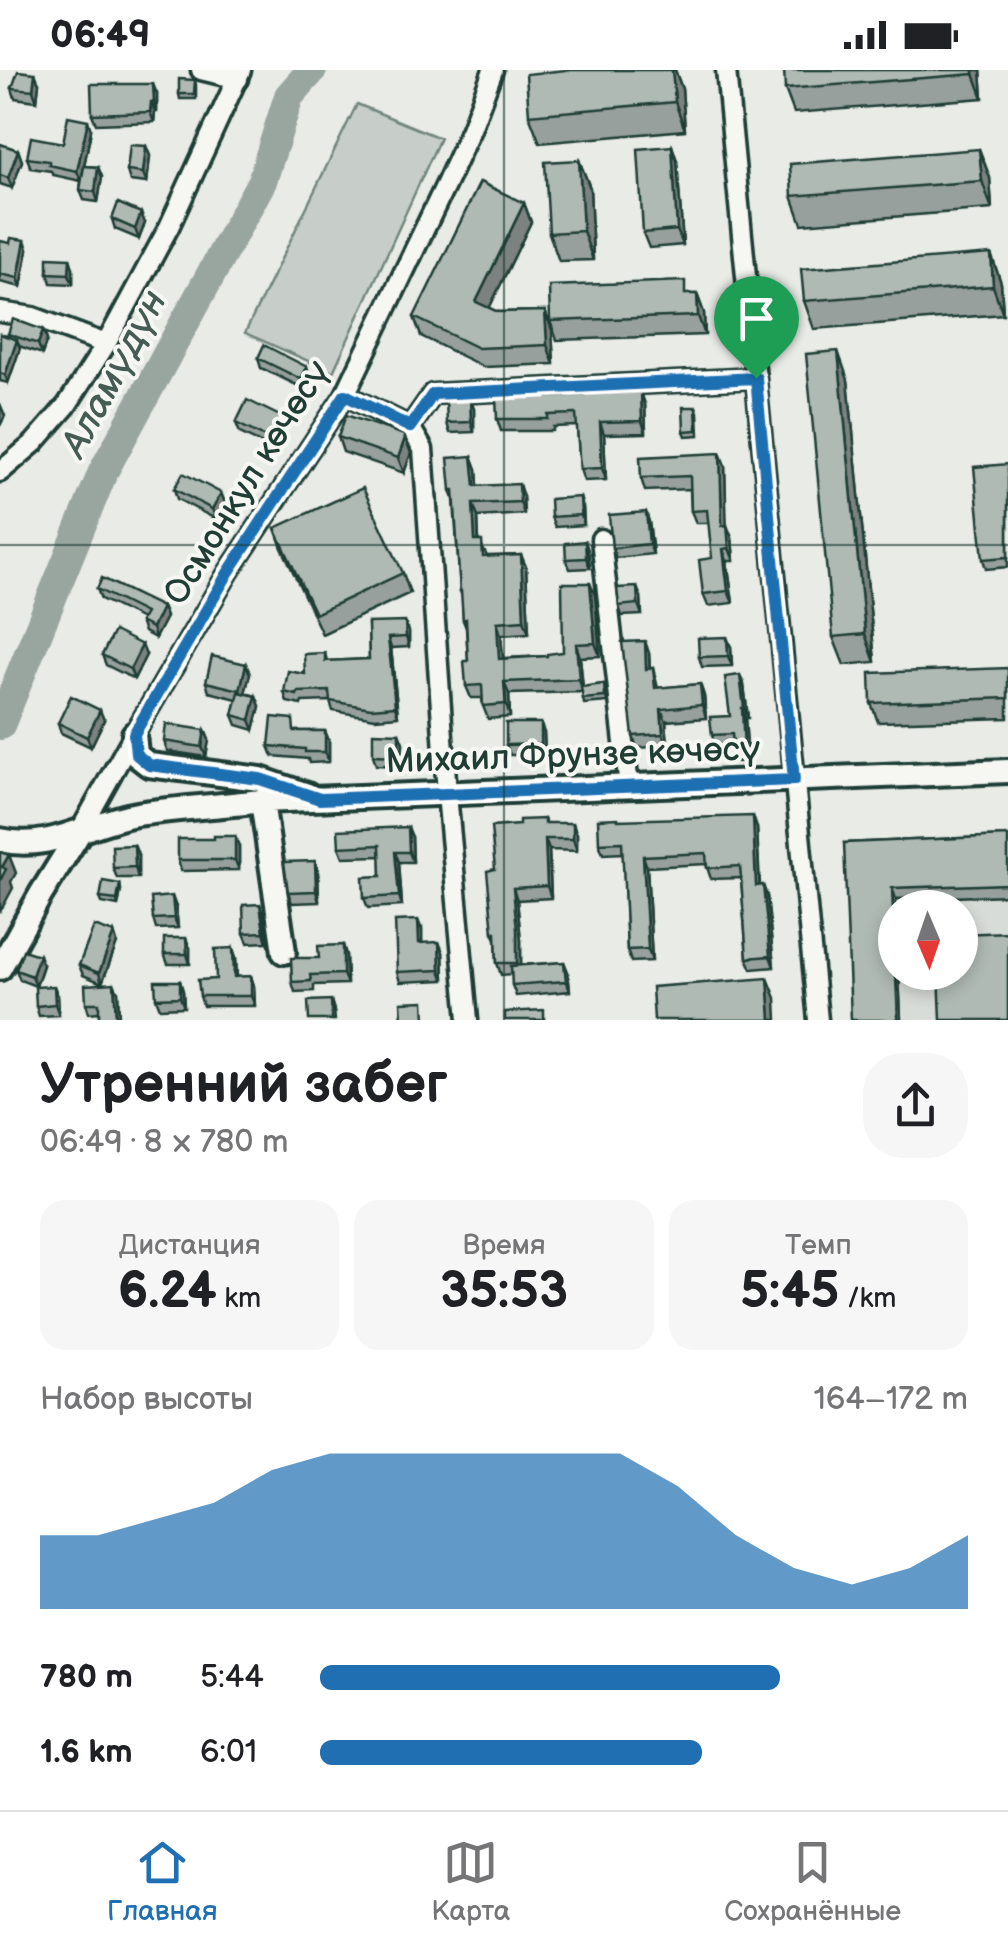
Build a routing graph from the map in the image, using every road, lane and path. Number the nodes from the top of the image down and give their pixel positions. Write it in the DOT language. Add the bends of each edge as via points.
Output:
graph roads {
  1 [pos="201,70"];
  2 [pos="493,70"];
  3 [pos="726,70"];
  4 [pos="239,74"];
  5 [pos="0,312"];
  6 [pos="106,344"];
  7 [pos="756,378"];
  8 [pos="345,395"];
  9 [pos="410,427"];
  10 [pos="0,472"];
  11 [pos="601,539"];
  12 [pos="134,734"];
  13 [pos="1008,771"];
  14 [pos="794,780"];
  15 [pos="629,787"];
  16 [pos="447,794"];
  17 [pos="320,799"];
  18 [pos="262,802"];
  19 [pos="79,834"];
  20 [pos="0,840"];
  21 [pos="284,952"];
  22 [pos="0,968"];
  23 [pos="468,1020"];
  24 [pos="818,1020"];
  1 -- 4 [label="street"];
  2 -- 8 [label="street, Осмонкул көчөсү"];
  3 -- 7 [label="street"];
  4 -- 6 [label="street" via="170,227"];
  5 -- 6 [label="street"];
  6 -- 10 [label="street" via="68,405"];
  7 -- 9 [label="street" via="433,394"];
  7 -- 14 [label="street"];
  8 -- 9 [label="street"];
  8 -- 12 [label="street, Осмонкул көчөсү" via="228,573"];
  9 -- 16 [label="street" via="423,449"];
  11 -- 15 [label="street"];
  12 -- 17 [label="main road, Михаил Фрунзе көчөсү" via="136,754 149,765 260,779"];
  12 -- 19 [label="street, Осмонкул көчөсү"];
  13 -- 14 [label="main road, Михаил Фрунзе көчөсү"];
  14 -- 15 [label="main road, Михаил Фрунзе көчөсү"];
  14 -- 24 [label="street"];
  15 -- 16 [label="main road, Михаил Фрунзе көчөсү"];
  16 -- 17 [label="main road, Михаил Фрунзе көчөсү"];
  16 -- 23 [label="street"];
  17 -- 18 [label="main road, Михаил Фрунзе көчөсү"];
  18 -- 19 [label="main road, Михаил Фрунзе көчөсү" via="133,815"];
  18 -- 21 [label="main road"];
  19 -- 20 [label="main road, Михаил Фрунзе көчөсү" via="30,844"];
  19 -- 22 [label="main road, Осмонкул көчөсү"];
}
